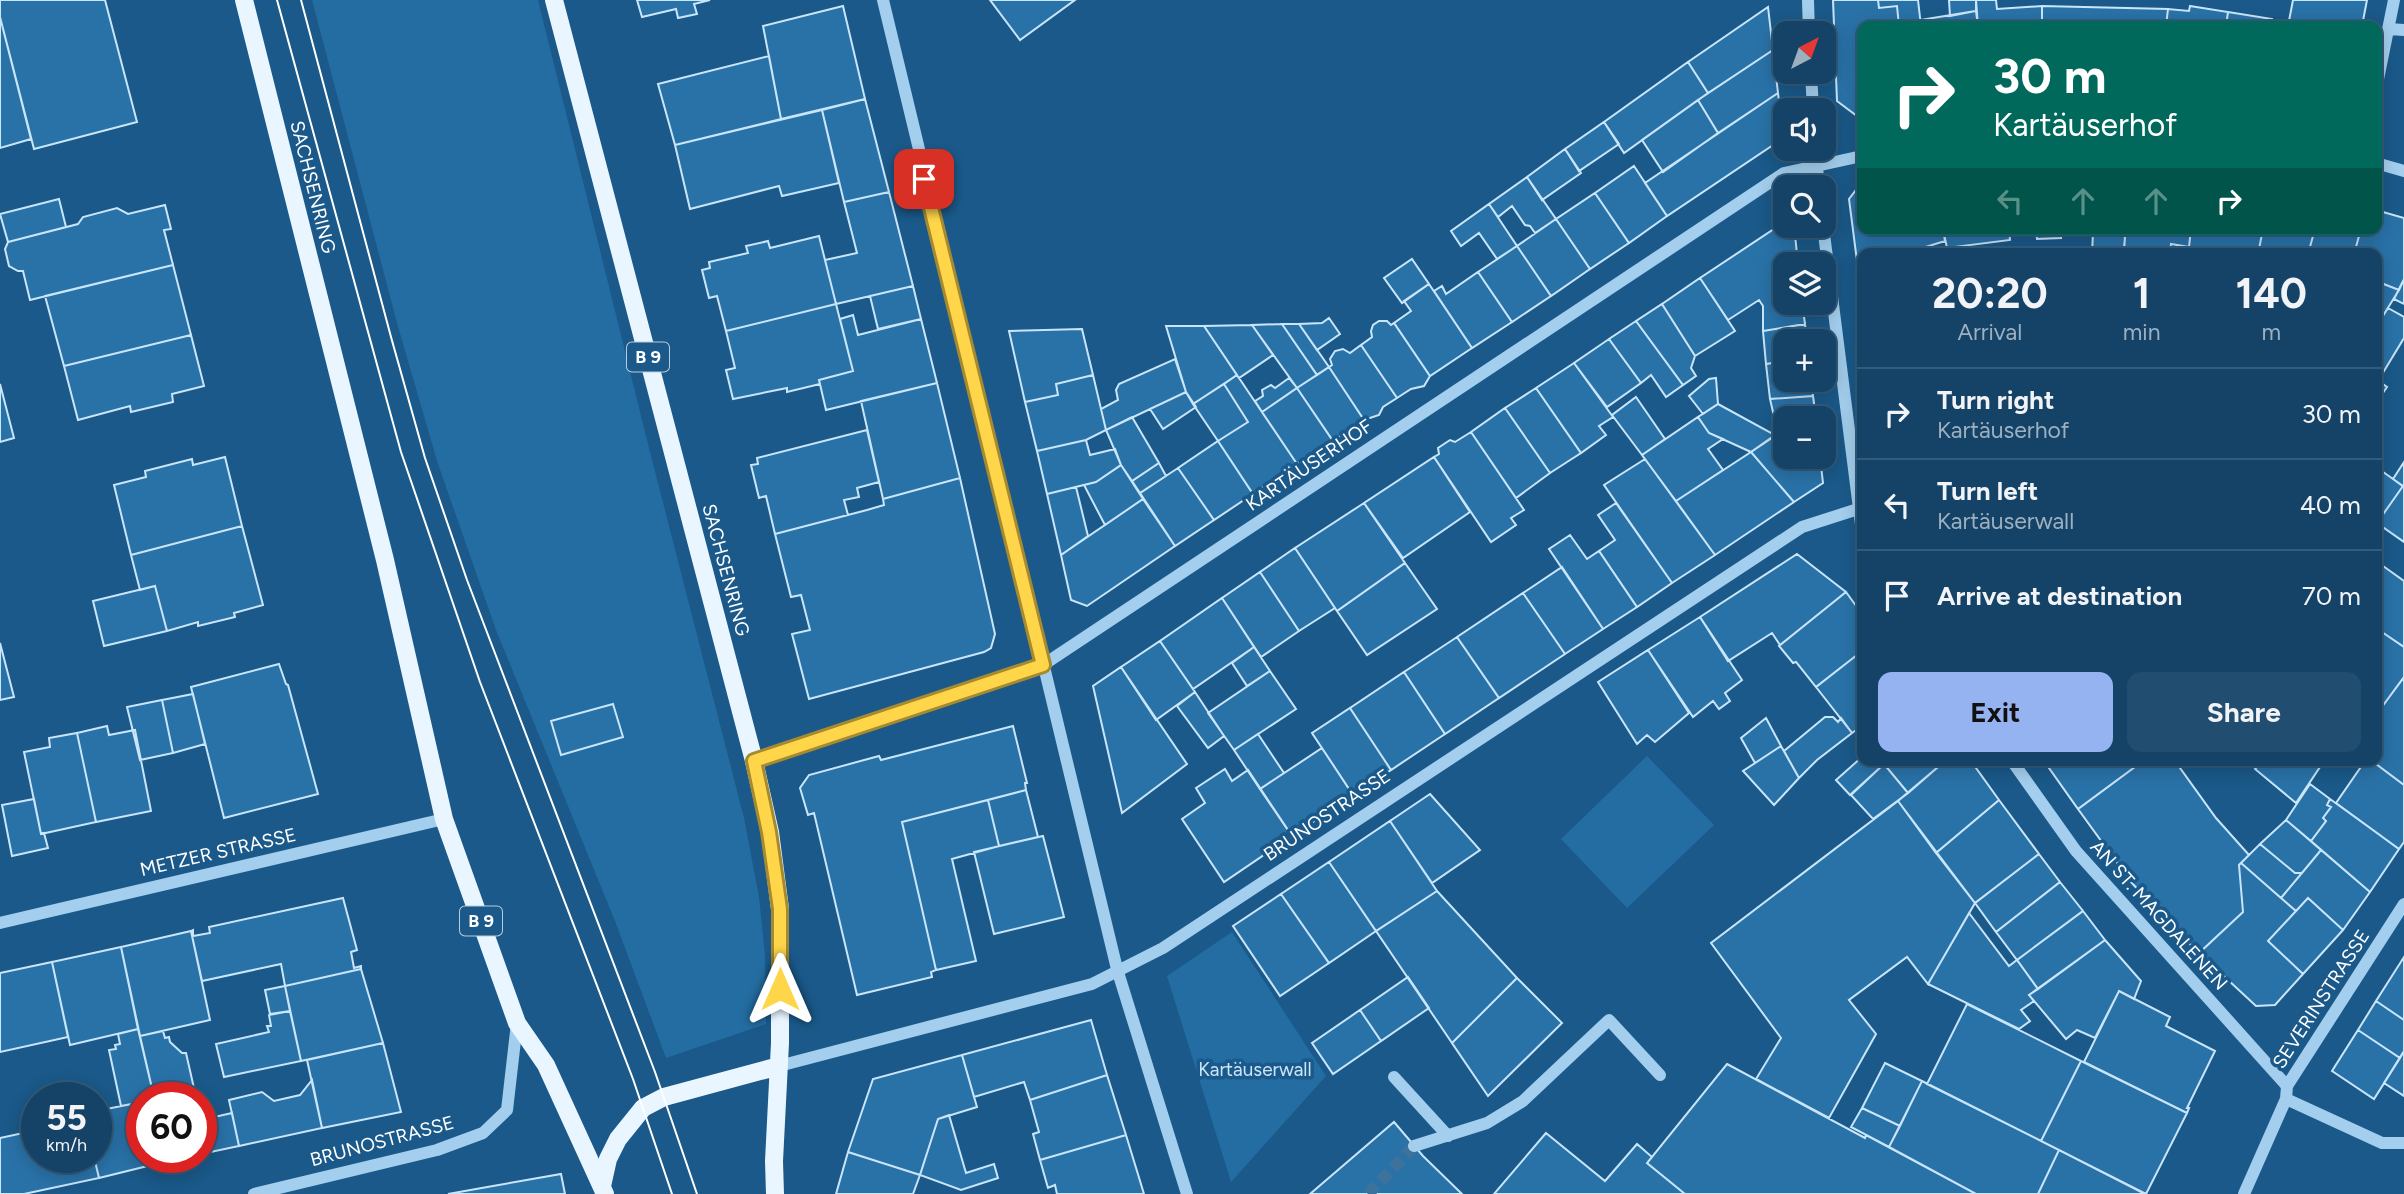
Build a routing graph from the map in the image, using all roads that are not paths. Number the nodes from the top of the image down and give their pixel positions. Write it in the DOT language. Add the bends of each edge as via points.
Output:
graph roads {
  1 [pos="244,0"];
  2 [pos="554,0"];
  3 [pos="883,0"];
  4 [pos="1808,0"];
  5 [pos="2394,0"];
  6 [pos="1809,21"];
  7 [pos="2389,29"];
  8 [pos="2404,30"];
  9 [pos="2382,61"];
  10 [pos="1857,157"];
  11 [pos="1816,161"];
  12 [pos="2382,165"];
  13 [pos="1816,166"];
  14 [pos="2404,172"];
  15 [pos="1817,175"];
  16 [pos="1824,238"];
  17 [pos="1857,501"];
  18 [pos="1857,509"];
  19 [pos="1043,665"];
  20 [pos="754,761"];
  21 [pos="2016,766"];
  22 [pos="444,819"];
  23 [pos="2404,904"];
  24 [pos="0,923"];
  25 [pos="1117,969"];
  26 [pos="517,1023"];
  27 [pos="779,1066"];
  28 [pos="1660,1075"];
  29 [pos="1394,1077"];
  30 [pos="2287,1093"];
  31 [pos="1448,1136"];
  32 [pos="2404,1143"];
  33 [pos="1415,1146"];
  34 [pos="604,1190"];
  35 [pos="254,1194"];
  36 [pos="775,1194"];
  37 [pos="1187,1194"];
  38 [pos="2244,1194"];
  1 -- 22 [label="main road, SACHSENRING / B 9" via="385,561"];
  2 -- 20 [label="main road, SACHSENRING / B 9"];
  3 -- 19 [label="street"];
  4 -- 6 [label="street"];
  5 -- 7 [label="street"];
  7 -- 8 [label="street"];
  7 -- 9 [label="street"];
  10 -- 13 [label="street, KARTÄUSERHOF"];
  11 -- 13 [label="street"];
  12 -- 14 [label="street"];
  13 -- 15 [label="street"];
  13 -- 19 [label="street, KARTÄUSERHOF" via="1784,173"];
  16 -- 17 [label="street"];
  18 -- 25 [label="street, BRUNOSTRASSE" via="1802,527 1163,948"];
  19 -- 20 [label="street, KARTÄUSERHOF"];
  19 -- 25 [label="street"];
  20 -- 27 [label="main road, SACHSENRING / B 9" via="780,909"];
  21 -- 30 [label="street, AN ST. MAGDALENEN" via="2076,851"];
  22 -- 24 [label="street, METZER STRASSE"];
  22 -- 26 [label="main road, SACHSENRING / B 9"];
  23 -- 30 [label="street, SEVERINSTRASSE"];
  25 -- 27 [label="street, BRUNOSTRASSE" via="1092,984"];
  25 -- 37 [label="street"];
  26 -- 34 [label="main road, SACHSENRING / B 9" via="546,1065"];
  26 -- 35 [label="street, BRUNOSTRASSE" via="507,1110 483,1133 438,1150"];
  27 -- 34 [label="main road" via="664,1097 643,1108 608,1158"];
  27 -- 36 [label="main road, SACHSENRING / B 9"];
  28 -- 31 [label="street" via="1609,1020 1523,1101 1487,1123"];
  29 -- 31 [label="street"];
  30 -- 32 [label="street" via="2382,1143"];
  30 -- 38 [label="street, SEVERINSTRASSE"];
  31 -- 33 [label="street"];
}
